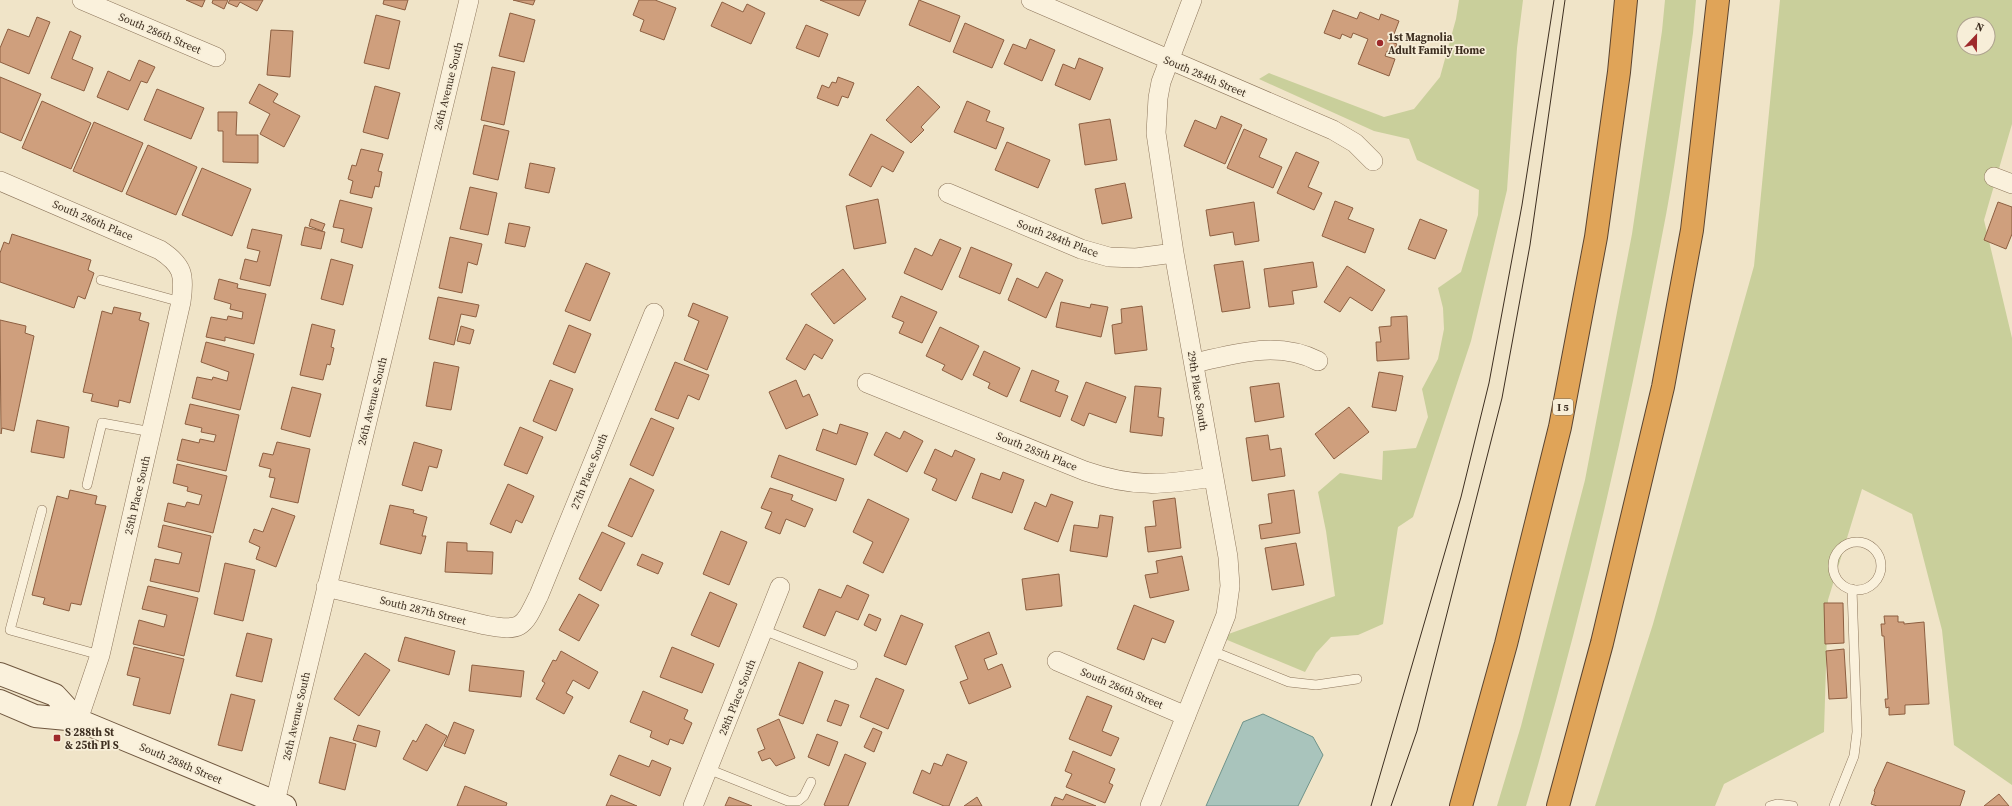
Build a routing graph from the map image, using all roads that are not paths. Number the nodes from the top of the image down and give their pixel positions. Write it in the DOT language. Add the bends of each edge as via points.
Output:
graph roads {
  1 [pos="82,0"];
  2 [pos="469,0"];
  3 [pos="1031,0"];
  4 [pos="1192,0"];
  5 [pos="1626,0"];
  6 [pos="1718,0"];
  7 [pos="216,57"];
  8 [pos="1168,60"];
  9 [pos="1373,161"];
  10 [pos="1994,177"];
  11 [pos="0,181"];
  12 [pos="2012,184"];
  13 [pos="948,192"];
  14 [pos="1174,253"];
  15 [pos="180,268"];
  16 [pos="101,280"];
  17 [pos="182,302"];
  18 [pos="654,313"];
  19 [pos="1318,361"];
  20 [pos="1194,363"];
  21 [pos="867,383"];
  22 [pos="152,432"];
  23 [pos="1213,477"];
  24 [pos="87,485"];
  25 [pos="42,510"];
  26 [pos="326,587"];
  27 [pos="780,587"];
  28 [pos="1852,589"];
  29 [pos="520,626"];
  30 [pos="764,630"];
  31 [pos="1212,651"];
  32 [pos="100,655"];
  33 [pos="1057,661"];
  34 [pos="852,664"];
  35 [pos="0,674"];
  36 [pos="1357,679"];
  37 [pos="0,701"];
  38 [pos="1186,716"];
  39 [pos="78,720"];
  40 [pos="708,770"];
  41 [pos="811,782"];
  42 [pos="274,804"];
  43 [pos="693,806"];
  44 [pos="1150,806"];
  45 [pos="1462,806"];
  46 [pos="1558,806"];
  47 [pos="1770,806"];
  48 [pos="1793,806"];
  49 [pos="1834,806"];
  1 -- 7 [label="street, South 286th Street"];
  2 -- 26 [label="street, 26th Avenue South"];
  3 -- 8 [label="street, South 284th Street"];
  4 -- 8 [label="street, 29th Place South"];
  5 -- 45 [label="highway, I 5" via="1619,72 1596,237 1560,427 1506,644"];
  6 -- 46 [label="highway" via="1692,230 1663,387 1602,643"];
  8 -- 9 [label="street, South 284th Street" via="1333,130 1361,148"];
  8 -- 14 [label="street, 29th Place South" via="1158,98 1156,133"];
  10 -- 12 [label="street"];
  11 -- 15 [label="street, South 286th Place" via="144,242 169,256"];
  13 -- 14 [label="street, South 284th Place" via="1081,249 1109,257 1136,258"];
  14 -- 20 [label="street, 29th Place South"];
  15 -- 17 [label="street, 25th Place South" via="183,279"];
  16 -- 17 [label="lane"];
  17 -- 22 [label="street, 25th Place South"];
  18 -- 29 [label="street, 27th Place South" via="539,595"];
  19 -- 20 [label="street" via="1298,352 1271,349"];
  20 -- 23 [label="street, 29th Place South"];
  21 -- 23 [label="street, South 285th Place" via="1085,471 1116,480 1153,485"];
  22 -- 24 [label="lane" via="102,424"];
  22 -- 32 [label="street, 25th Place South"];
  23 -- 31 [label="street, 29th Place South" via="1228,557 1230,586 1226,614"];
  25 -- 32 [label="lane" via="10,630"];
  26 -- 29 [label="street, South 287th Street" via="485,625 509,629"];
  26 -- 42 [label="street, 26th Avenue South"];
  27 -- 30 [label="street, 28th Place South"];
  28 -- 28 [label="lane" via="1861,590 1870,586 1877,580 1881,571 1878,553 1862,542 1844,545 1834,560 1833,570 1837,579 1843,586"];
  28 -- 49 [label="lane" via="1856,738 1854,756"];
  30 -- 34 [label="lane"];
  30 -- 40 [label="street, 28th Place South"];
  31 -- 36 [label="lane" via="1289,682 1316,686"];
  31 -- 38 [label="street, 29th Place South"];
  32 -- 39 [label="street, 25th Place South"];
  33 -- 38 [label="street, South 286th Street"];
  35 -- 39 [label="main road, South 288th Street" via="55,695"];
  37 -- 39 [label="main road, South 288th Street" via="35,716"];
  38 -- 44 [label="street, 29th Place South"];
  39 -- 42 [label="main road, South 288th Street"];
  40 -- 41 [label="lane" via="788,801 798,801 804,796"];
  40 -- 43 [label="street, 28th Place South"];
  47 -- 48 [label="lane"];
}
